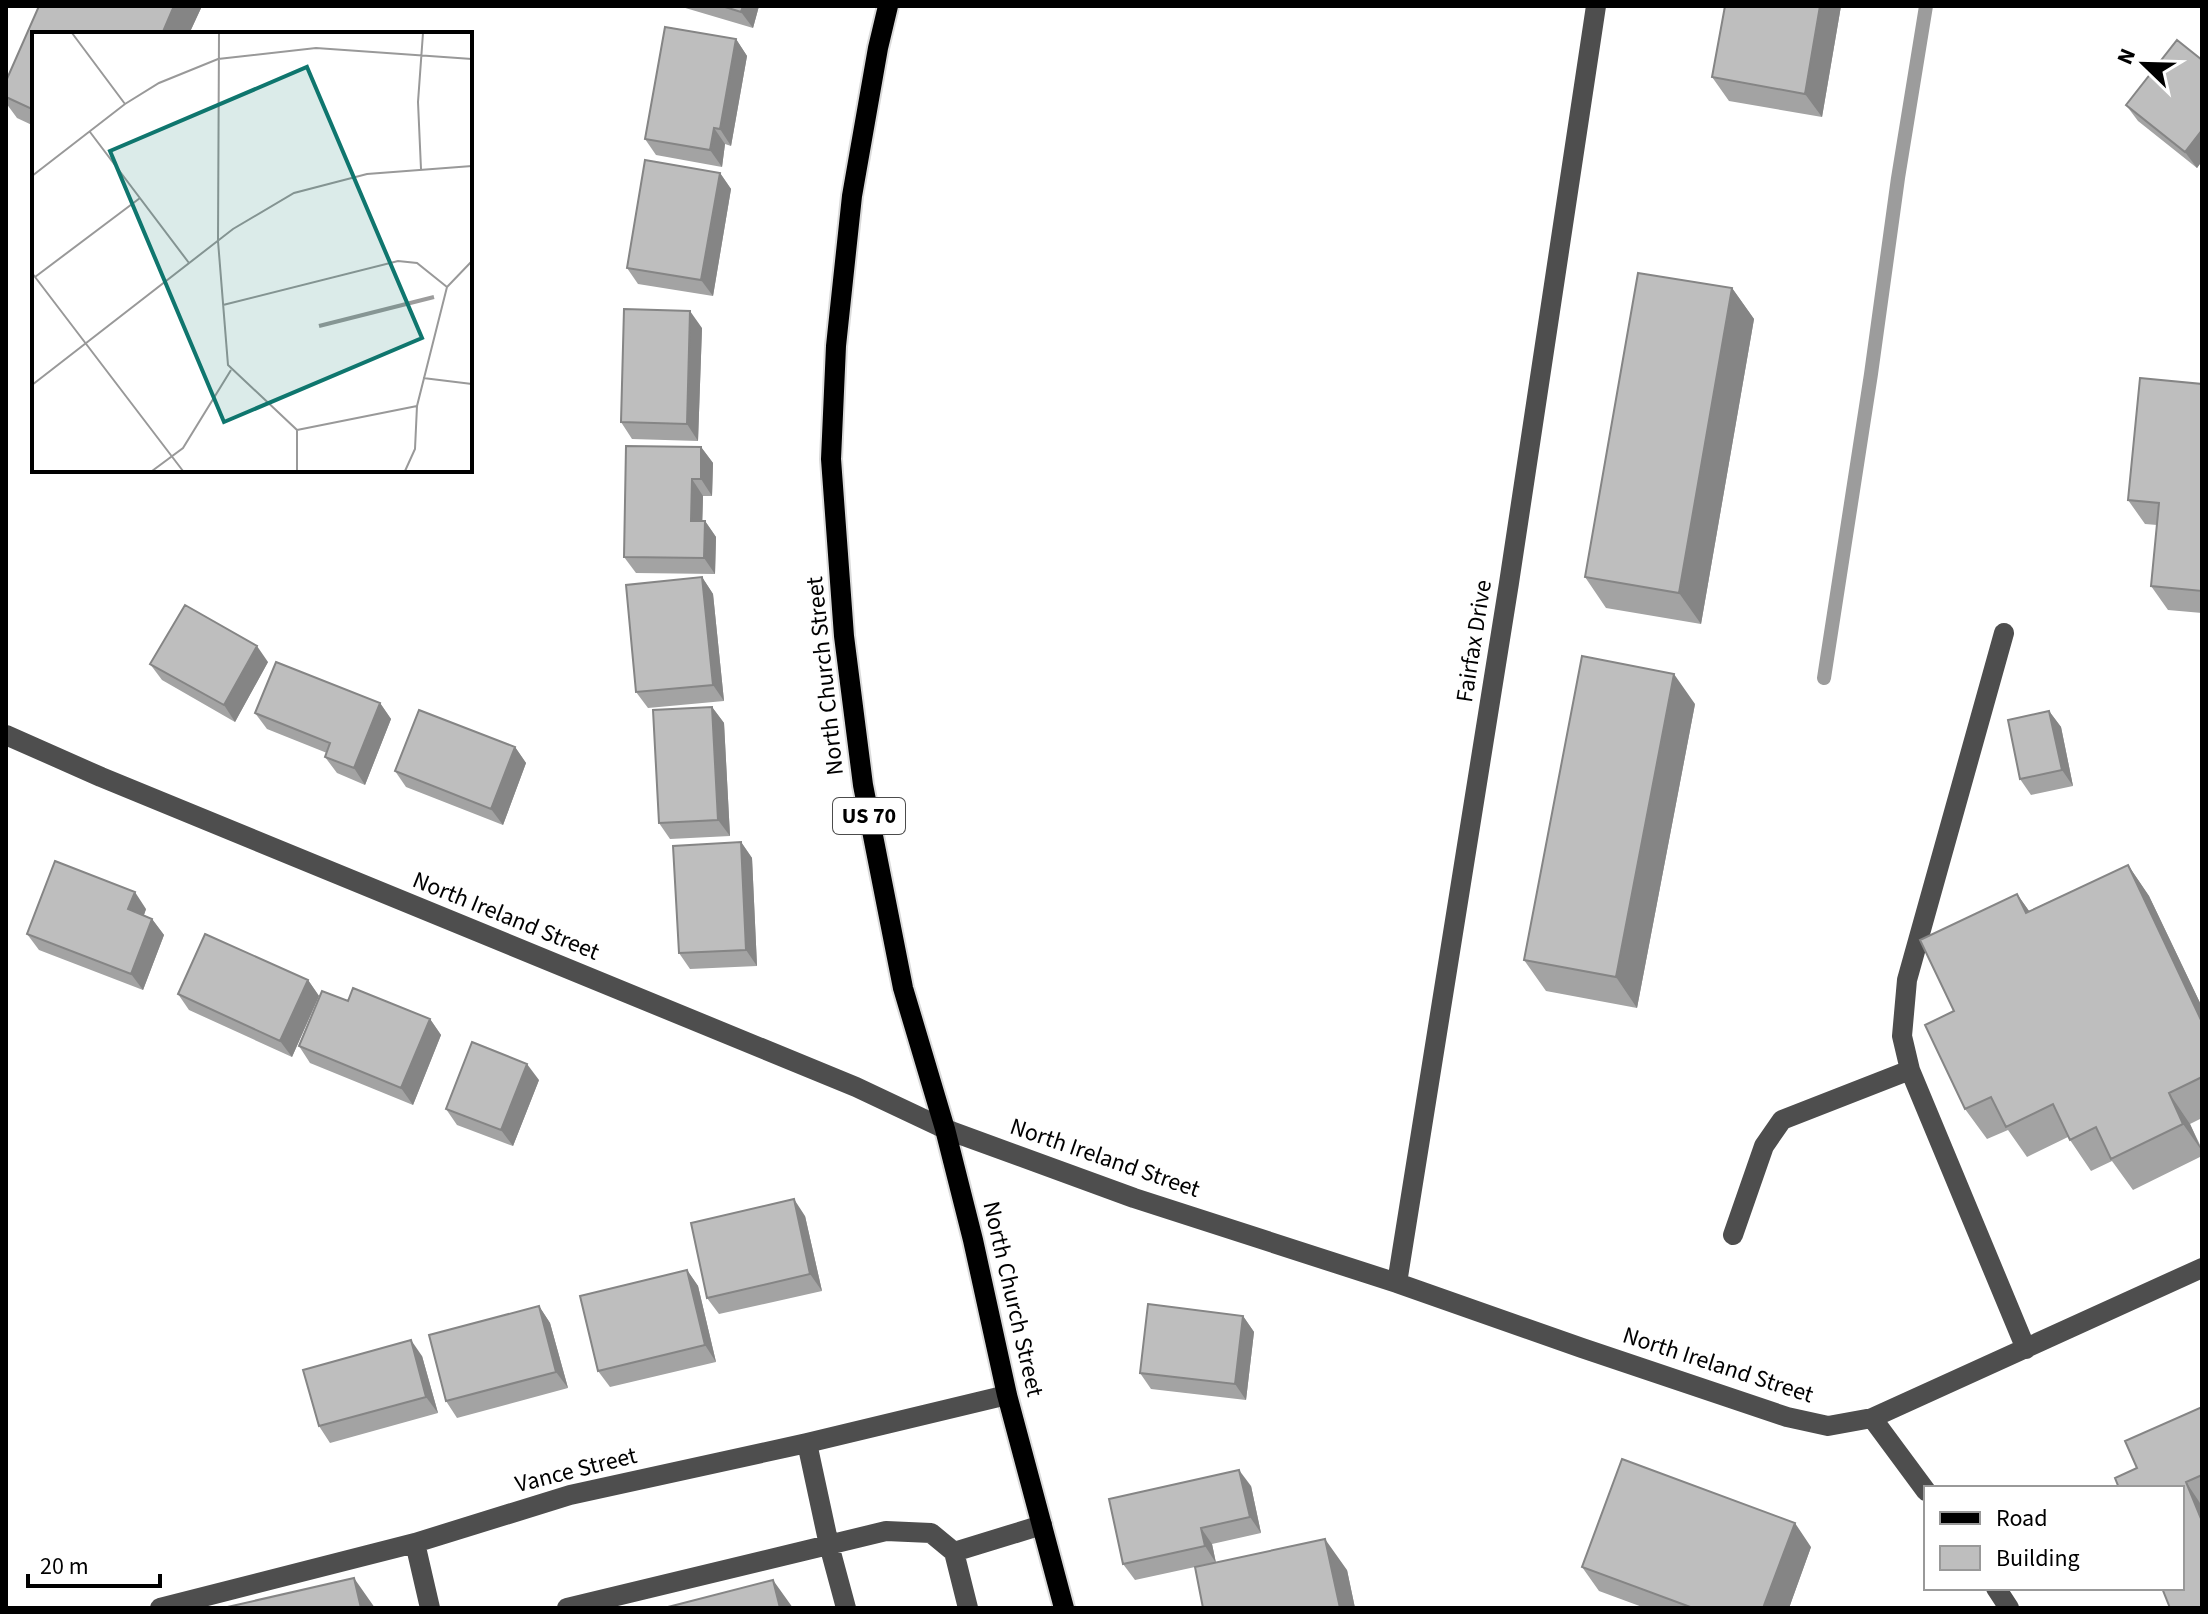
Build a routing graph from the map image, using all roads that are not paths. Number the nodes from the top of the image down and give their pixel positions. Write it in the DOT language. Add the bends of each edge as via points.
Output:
graph roads {
  1 [pos="888,6"];
  2 [pos="1596,6"];
  3 [pos="2004,633"];
  4 [pos="6,735"];
  5 [pos="1910,1070"];
  6 [pos="945,1129"];
  7 [pos="1733,1235"];
  8 [pos="2202,1268"];
  9 [pos="1397,1283"];
  10 [pos="2026,1349"];
  11 [pos="1007,1395"];
  12 [pos="1872,1418"];
  13 [pos="807,1443"];
  14 [pos="1924,1488"];
  15 [pos="1042,1525"];
  16 [pos="415,1543"];
  17 [pos="829,1545"];
  18 [pos="954,1552"];
  19 [pos="160,1608"];
  20 [pos="430,1608"];
  21 [pos="567,1608"];
  22 [pos="846,1608"];
  23 [pos="968,1608"];
  24 [pos="1064,1608"];
  1 -- 6 [label="main road, North Church Street / US 70" via="852,196 836,346 831,459 844,636 863,785 903,988"];
  2 -- 9 [label="street, Fairfax Drive"];
  3 -- 5 [label="street" via="1907,980 1902,1036"];
  4 -- 6 [label="street, North Ireland Street" via="856,1087"];
  5 -- 7 [label="street" via="1782,1120 1764,1146"];
  5 -- 10 [label="street"];
  6 -- 9 [label="street, North Ireland Street" via="1134,1198"];
  6 -- 11 [label="main road, North Church Street / US 70"];
  8 -- 10 [label="street, North Ireland Street"];
  9 -- 12 [label="street, North Ireland Street" via="1787,1417 1828,1426"];
  10 -- 12 [label="street, North Ireland Street"];
  11 -- 13 [label="street, Vance Street"];
  11 -- 15 [label="main road, North Church Street / US 70"];
  12 -- 14 [label="street"];
  13 -- 16 [label="street, Vance Street" via="570,1495"];
  13 -- 17 [label="street"];
  15 -- 18 [label="street"];
  15 -- 24 [label="main road, North Church Street / US 70"];
  16 -- 19 [label="street, Vance Street"];
  16 -- 20 [label="street"];
  17 -- 18 [label="street" via="886,1531 931,1533"];
  17 -- 21 [label="street"];
  17 -- 22 [label="street"];
  18 -- 23 [label="street"];
}
